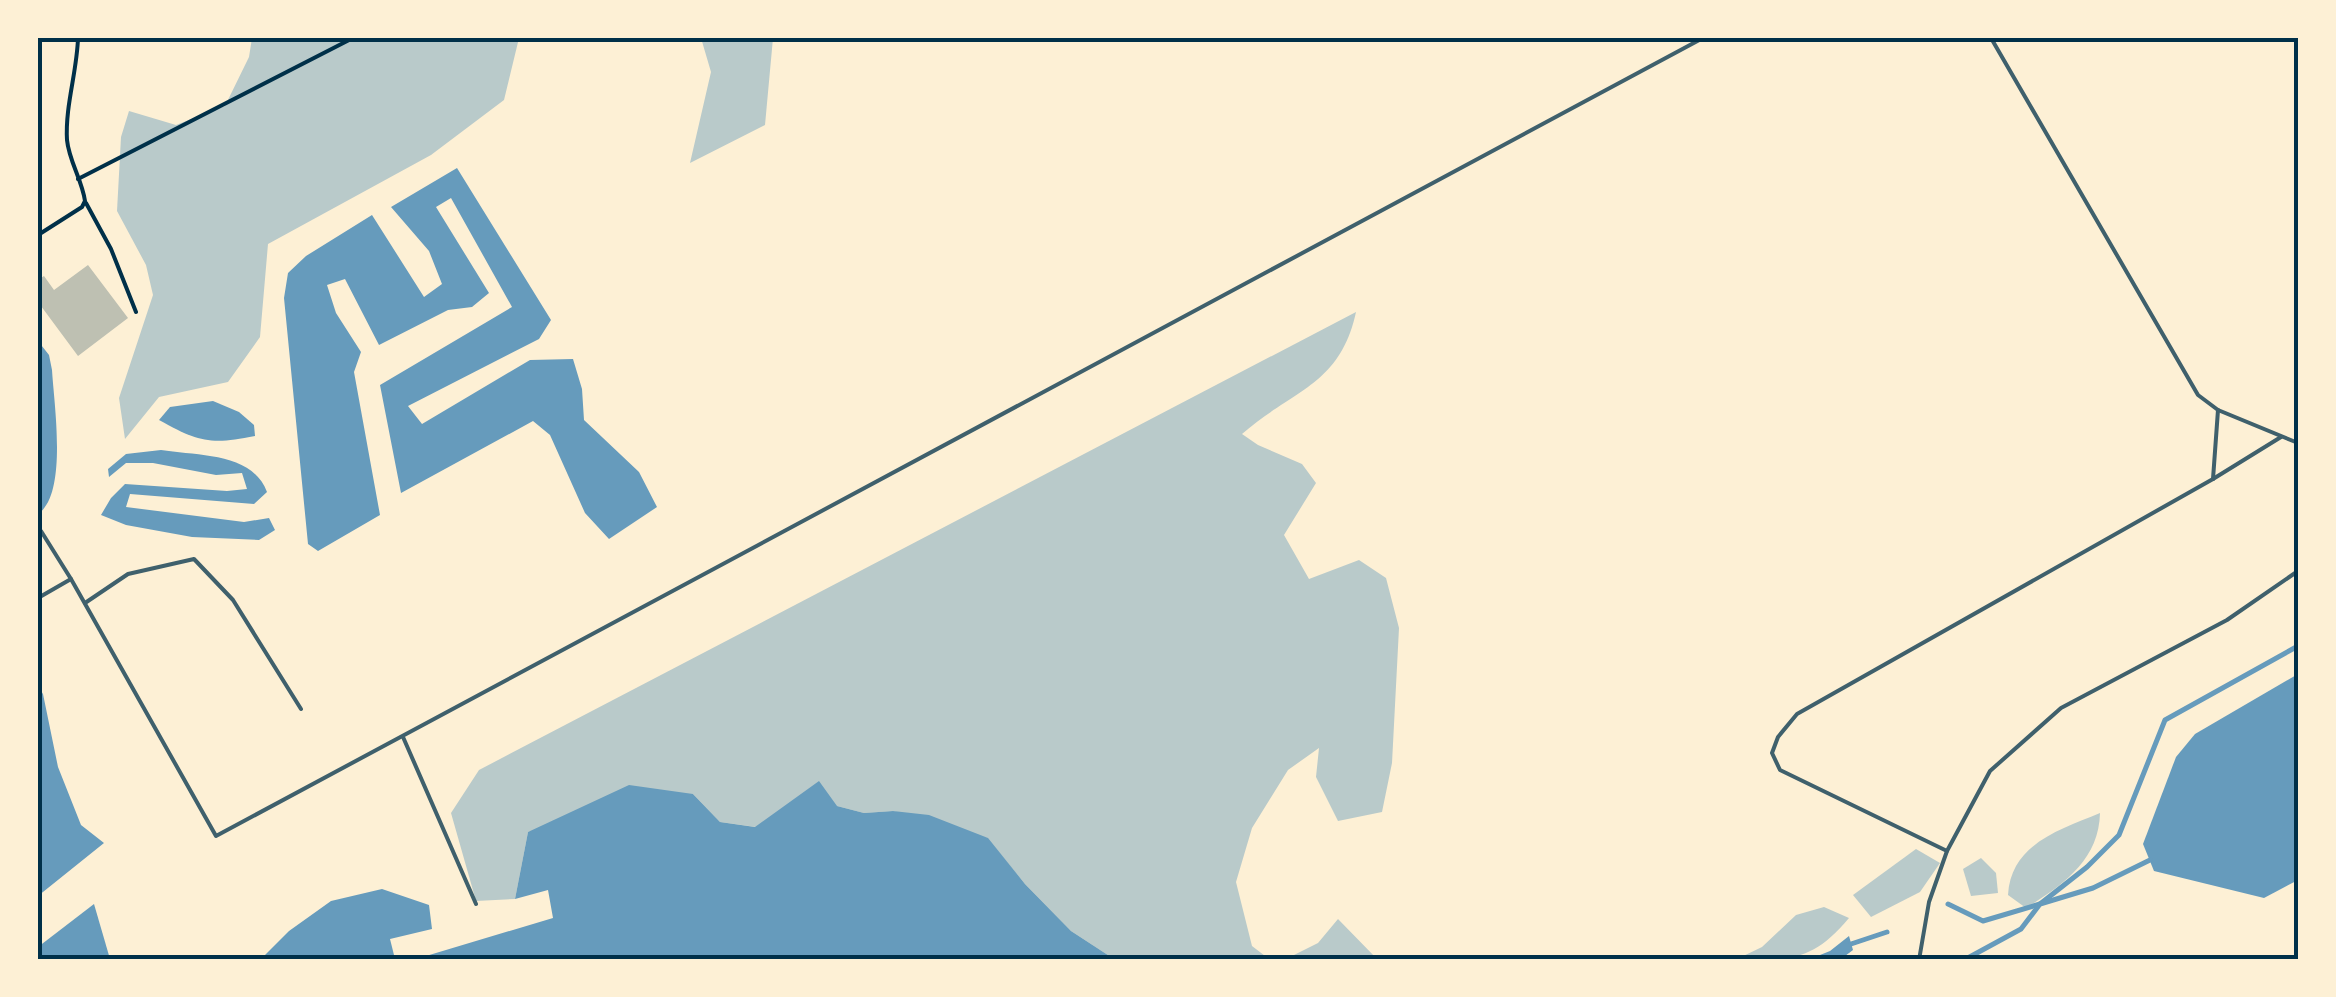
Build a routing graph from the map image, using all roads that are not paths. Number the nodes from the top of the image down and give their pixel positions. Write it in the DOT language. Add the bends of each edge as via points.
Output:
graph roads {
  1 [pos="1703,38"];
  2 [pos="1992,38"];
  3 [pos="2218,410"];
  4 [pos="2282,436"];
  5 [pos="2298,443"];
  6 [pos="2213,480"];
  7 [pos="38,533"];
  8 [pos="2298,571"];
  9 [pos="71,579"];
  10 [pos="38,598"];
  11 [pos="84,603"];
  12 [pos="301,709"];
  13 [pos="403,737"];
  14 [pos="1947,851"];
  15 [pos="476,904"];
  16 [pos="1919,960"];
  1 -- 13 [label="lane"];
  2 -- 3 [label="lane" via="2198,396"];
  3 -- 4 [label="lane"];
  3 -- 6 [label="lane"];
  4 -- 5 [label="lane"];
  4 -- 6 [label="lane"];
  6 -- 14 [label="lane" via="1797,714 1778,736 1772,754 1780,770"];
  7 -- 9 [label="lane"];
  8 -- 14 [label="lane" via="2227,620 2061,708 1990,770"];
  9 -- 10 [label="lane"];
  9 -- 11 [label="lane"];
  11 -- 12 [label="lane" via="128,574 194,558 234,600"];
  11 -- 13 [label="lane" via="216,836"];
  13 -- 15 [label="lane"];
  14 -- 16 [label="lane"];
}
